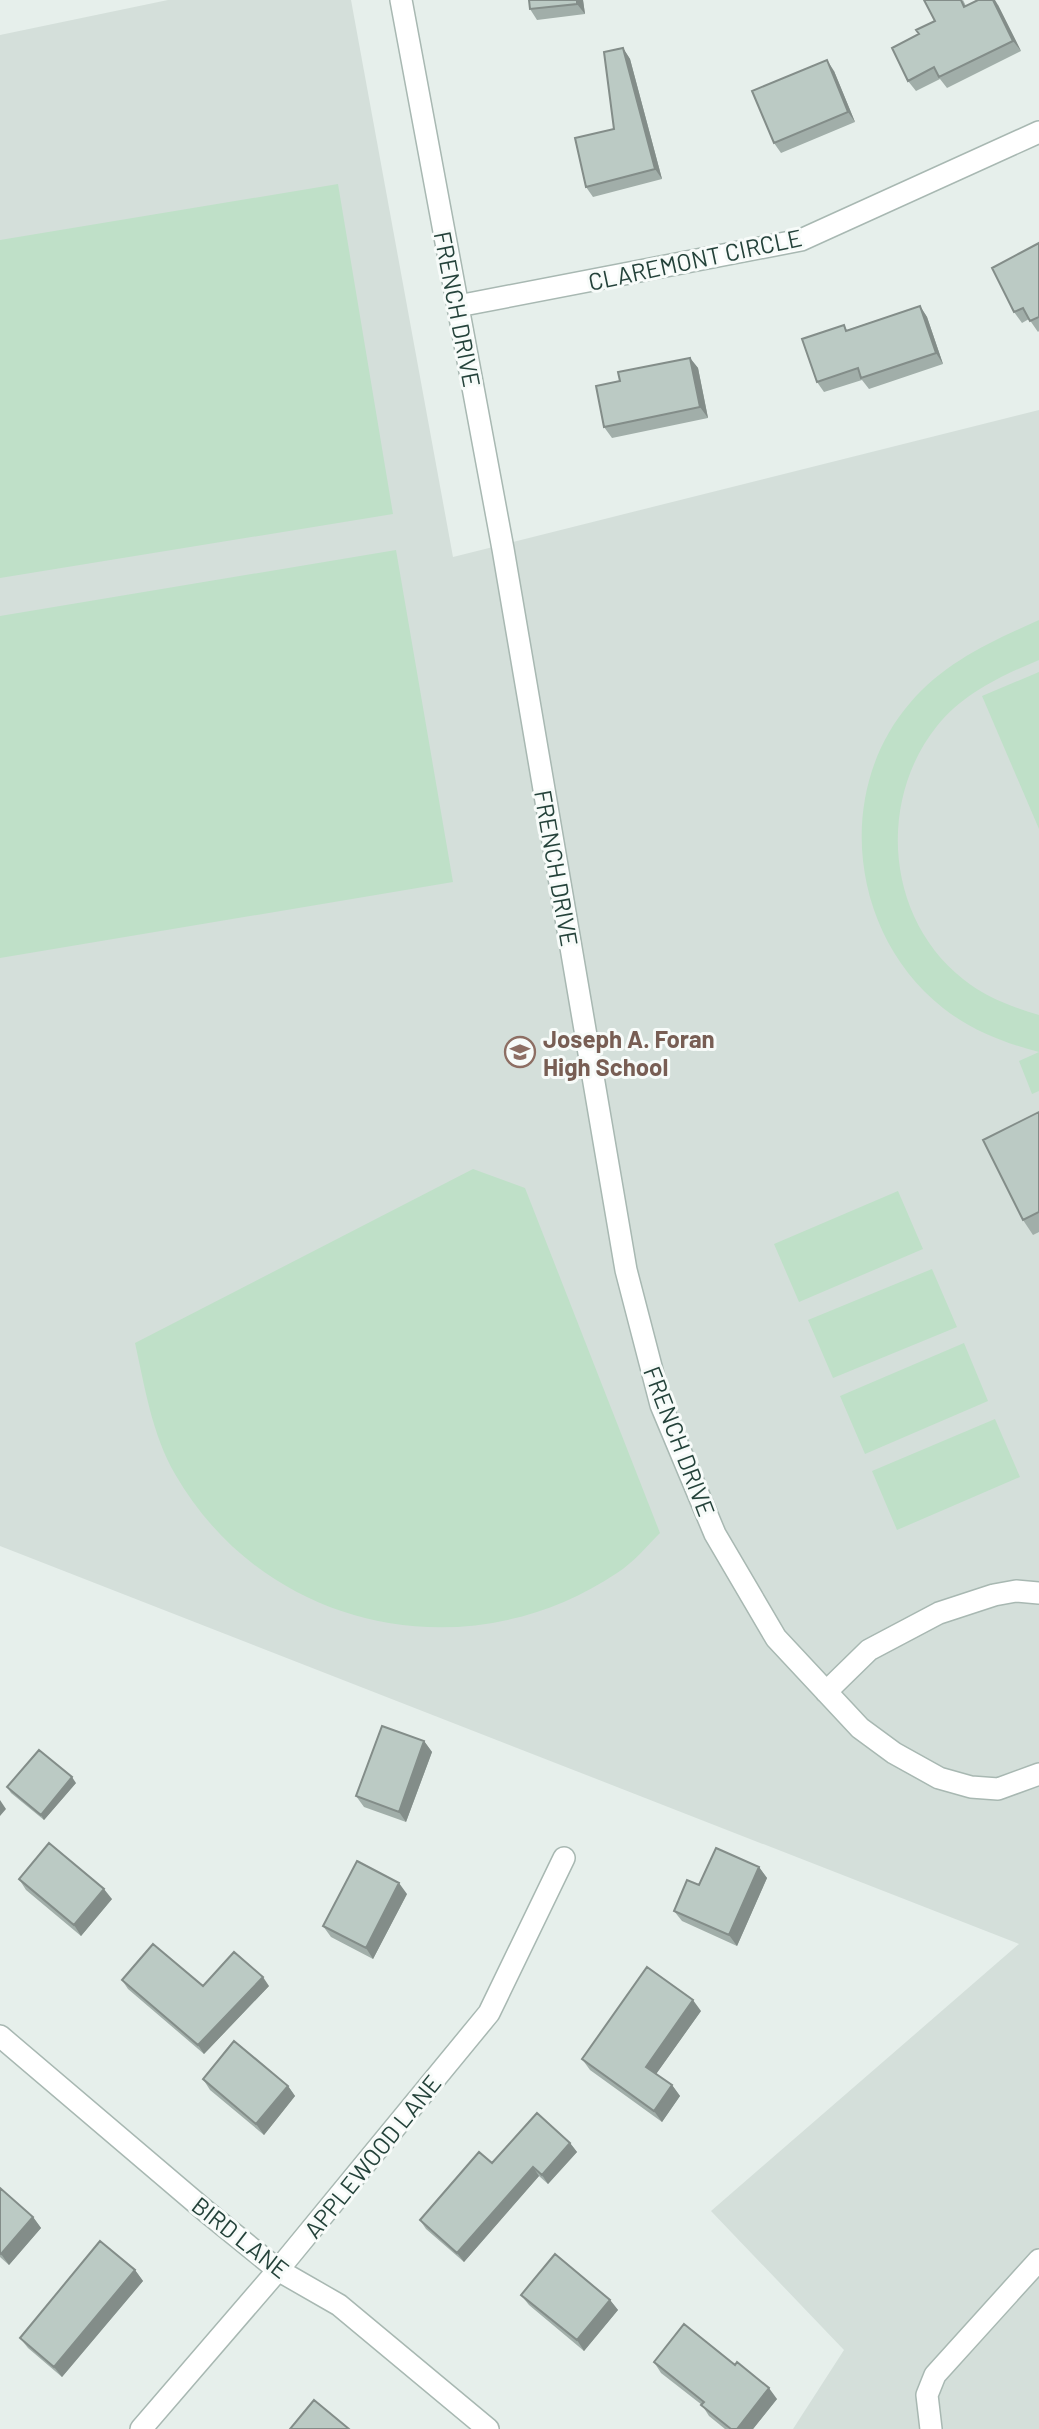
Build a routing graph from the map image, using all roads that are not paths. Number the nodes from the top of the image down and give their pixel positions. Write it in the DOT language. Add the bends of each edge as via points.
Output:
graph roads {
  1 [pos="401,0"];
  2 [pos="1039,132"];
  3 [pos="458,306"];
  4 [pos="1039,1593"];
  5 [pos="826,1692"];
  6 [pos="1039,1774"];
  7 [pos="564,1858"];
  8 [pos="0,2036"];
  9 [pos="1039,2260"];
  10 [pos="278,2270"];
  11 [pos="141,2429"];
  12 [pos="488,2429"];
  13 [pos="931,2429"];
  1 -- 3 [label="street, FRENCH DRIVE"];
  2 -- 3 [label="street, CLAREMONT CIRCLE" via="801,240"];
  3 -- 5 [label="street, FRENCH DRIVE" via="626,1270 661,1405 716,1534 776,1638"];
  4 -- 5 [label="street" via="994,1595 939,1613 869,1650"];
  5 -- 6 [label="street, FRENCH DRIVE" via="860,1728 939,1777 998,1789"];
  7 -- 10 [label="street, APPLEWOOD LANE" via="489,2013"];
  8 -- 10 [label="street, BIRD LANE"];
  9 -- 13 [label="street" via="935,2375 927,2395"];
  10 -- 11 [label="street, APPLEWOOD LANE"];
  10 -- 12 [label="street, BIRD LANE" via="338,2305"];
}
